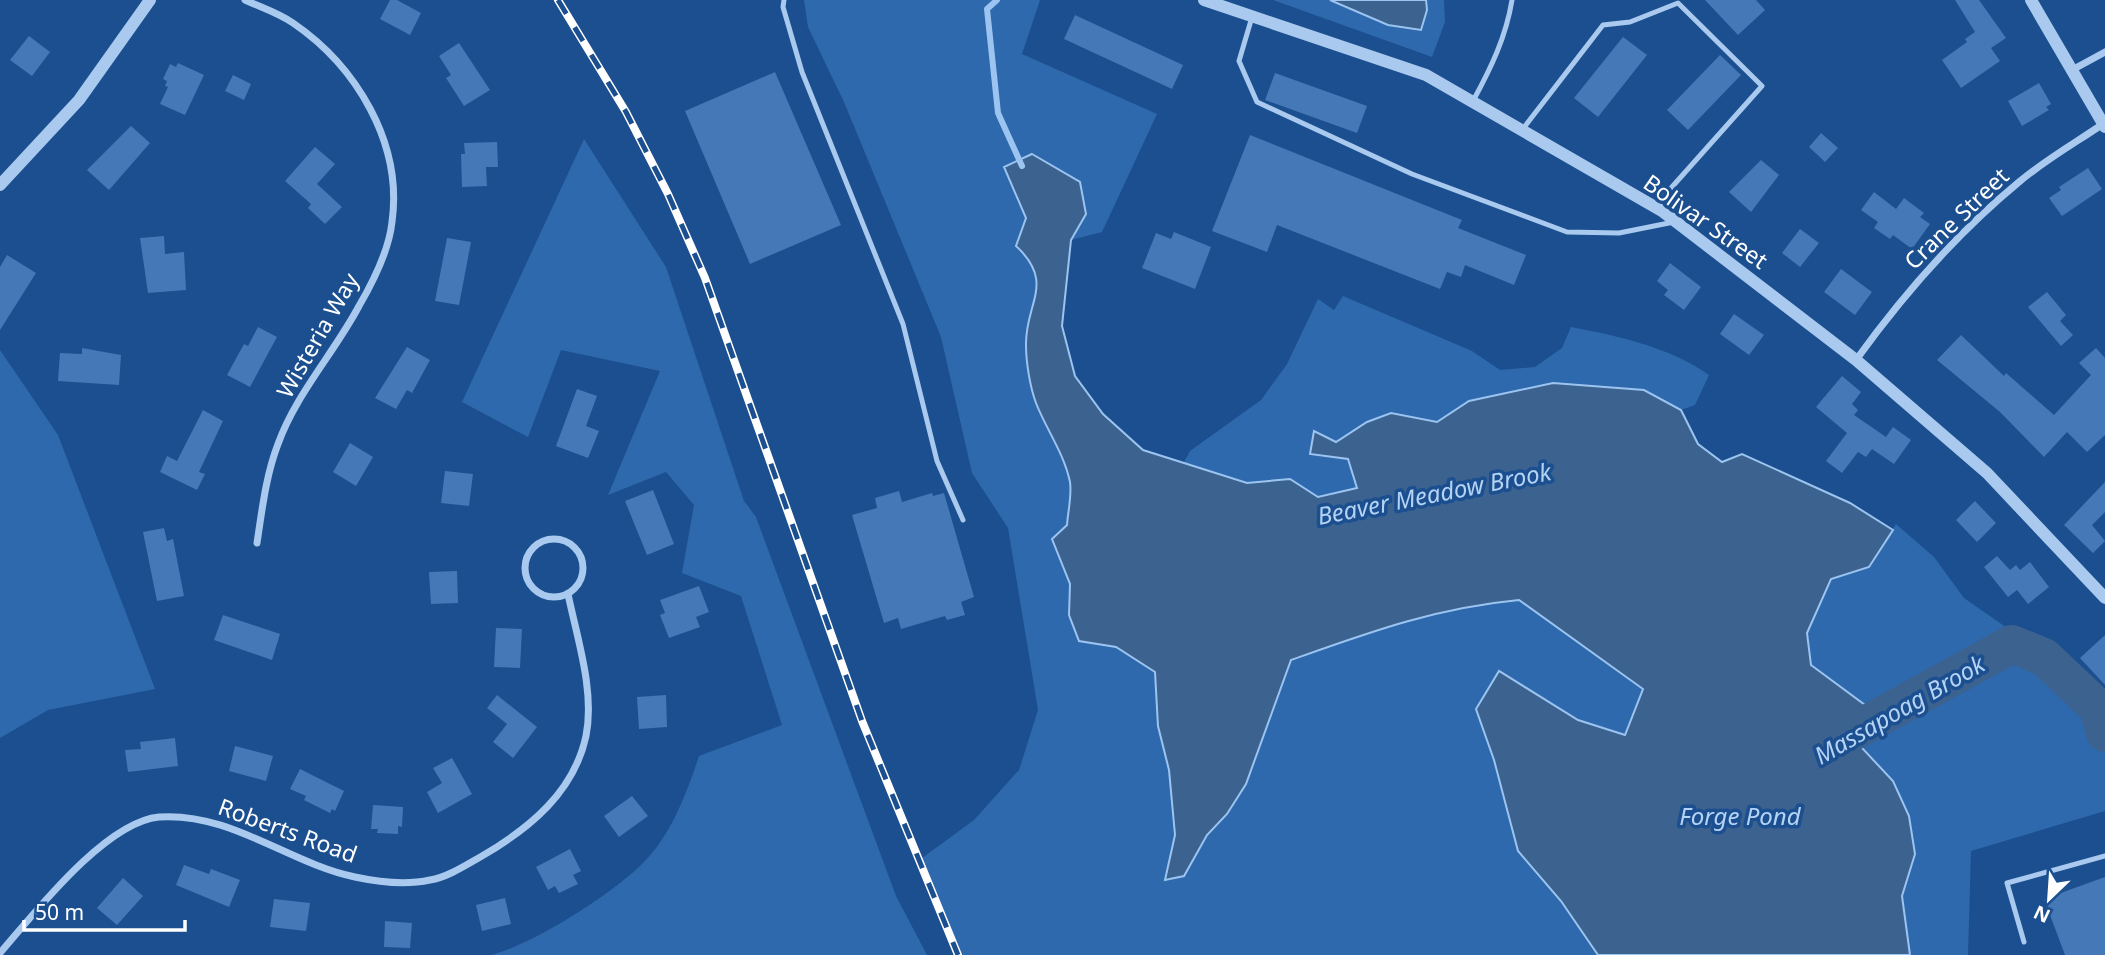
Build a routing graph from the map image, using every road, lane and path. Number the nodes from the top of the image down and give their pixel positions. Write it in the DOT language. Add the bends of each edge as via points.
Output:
graph roads {
  1 [pos="150,0"];
  2 [pos="245,0"];
  3 [pos="784,0"];
  4 [pos="1204,0"];
  5 [pos="1512,0"];
  6 [pos="2031,0"];
  7 [pos="1253,16"];
  8 [pos="2105,52"];
  9 [pos="2072,70"];
  10 [pos="1473,101"];
  11 [pos="2104,125"];
  12 [pos="1522,130"];
  13 [pos="0,185"];
  14 [pos="1655,206"];
  15 [pos="1677,221"];
  16 [pos="1856,360"];
  17 [pos="962,520"];
  18 [pos="257,543"];
  19 [pos="568,594"];
  20 [pos="2105,598"];
  21 [pos="2105,856"];
  22 [pos="2024,942"];
  23 [pos="0,953"];
  1 -- 13 [label="street" via="79,100"];
  2 -- 18 [label="street, Wisteria Way" via="292,22 334,57 358,86 381,134 392,179 392,223 380,261 359,306 306,388 278,442"];
  3 -- 17 [label="lane" via="802,72 903,324 937,461"];
  4 -- 7 [label="street, Bolivar Street"];
  5 -- 10 [label="lane" via="1493,64"];
  6 -- 9 [label="street"];
  7 -- 10 [label="street, Bolivar Street" via="1426,75"];
  7 -- 15 [label="lane" via="1239,61 1256,102 1412,174 1567,232 1619,233"];
  8 -- 9 [label="street"];
  9 -- 11 [label="street"];
  10 -- 12 [label="street, Bolivar Street"];
  11 -- 16 [label="street, Crane Street" via="2021,180 1971,224 1917,282"];
  12 -- 14 [label="street, Bolivar Street"];
  12 -- 14 [label="lane" via="1603,25 1630,22 1678,3 1762,86"];
  14 -- 15 [label="street, Bolivar Street"];
  15 -- 16 [label="street, Bolivar Street"];
  16 -- 20 [label="street, Bolivar Street" via="1987,473"];
  19 -- 19 [label="street" via="581,581 580,554 558,538 539,542 526,557 526,578 538,593 548,597"];
  19 -- 23 [label="street, Roberts Road" via="587,693 587,733 580,761 550,806 515,837 458,870 430,880 391,882 355,877 205,819 157,817 132,827 75,868"];
  21 -- 22 [label="lane" via="2007,883"];
}
